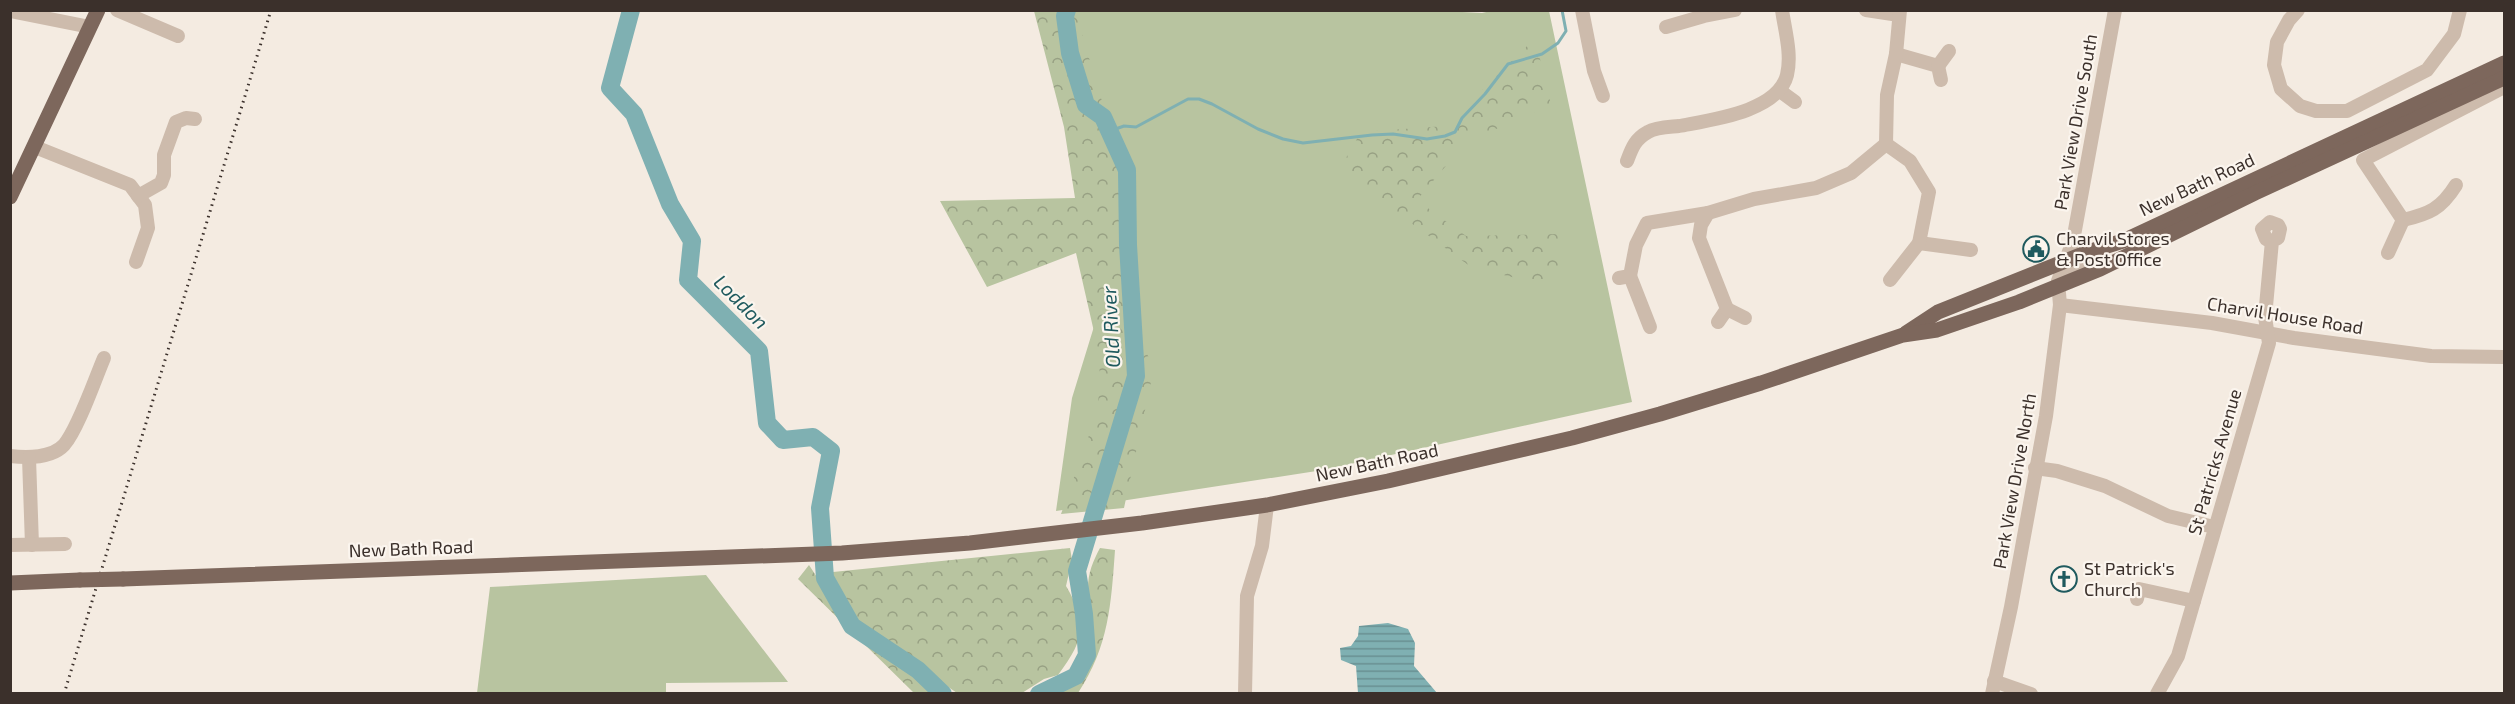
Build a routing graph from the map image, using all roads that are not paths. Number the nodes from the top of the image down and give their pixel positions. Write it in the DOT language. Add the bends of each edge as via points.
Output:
graph roads {
  1 [pos="98,10"];
  2 [pos="117,10"];
  3 [pos="1582,10"];
  4 [pos="1736,10"];
  5 [pos="1782,10"];
  6 [pos="1866,10"];
  7 [pos="2115,10"];
  8 [pos="2298,10"];
  9 [pos="2460,10"];
  10 [pos="10,11"];
  11 [pos="1703,13"];
  12 [pos="1899,13"];
  13 [pos="90,27"];
  14 [pos="1666,27"];
  15 [pos="178,36"];
  16 [pos="1949,51"];
  17 [pos="1896,54"];
  18 [pos="2505,63"];
  19 [pos="1594,71"];
  20 [pos="1580,76"];
  21 [pos="2505,78"];
  22 [pos="2505,87"];
  23 [pos="1780,91"];
  24 [pos="1603,96"];
  25 [pos="1795,102"];
  26 [pos="195,119"];
  27 [pos="1886,144"];
  28 [pos="36,147"];
  29 [pos="1627,160"];
  30 [pos="2456,185"];
  31 [pos="12,192"];
  32 [pos="138,196"];
  33 [pos="1708,213"];
  34 [pos="2403,220"];
  35 [pos="2073,241"];
  36 [pos="2272,241"];
  37 [pos="1919,243"];
  38 [pos="2109,246"];
  39 [pos="1971,250"];
  40 [pos="2088,252"];
  41 [pos="2388,253"];
  42 [pos="136,262"];
  43 [pos="2063,263"];
  44 [pos="1890,280"];
  45 [pos="2059,286"];
  46 [pos="2060,305"];
  47 [pos="1727,309"];
  48 [pos="1746,318"];
  49 [pos="1718,322"];
  50 [pos="1650,327"];
  51 [pos="2268,332"];
  52 [pos="1903,335"];
  53 [pos="2505,357"];
  54 [pos="88,361"];
  55 [pos="10,456"];
  56 [pos="29,458"];
  57 [pos="2036,468"];
  58 [pos="1267,505"];
  59 [pos="2214,528"];
  60 [pos="65,544"];
  61 [pos="10,545"];
  62 [pos="32,545"];
  63 [pos="10,583"];
  64 [pos="2139,589"];
  65 [pos="2194,601"];
  66 [pos="1993,687"];
  67 [pos="1245,693"];
  68 [pos="2031,693"];
  69 [pos="2157,693"];
  1 -- 13 [label="main road"];
  2 -- 15 [label="street"];
  3 -- 19 [label="street"];
  4 -- 11 [label="street"];
  5 -- 23 [label="street" via="1789,55 1787,76"];
  6 -- 12 [label="street"];
  7 -- 35 [label="street, Park View Drive South"];
  8 -- 9 [label="street" via="2277,42 2274,65 2282,89 2300,106 2316,111 2347,111 2427,70 2454,34"];
  10 -- 13 [label="street"];
  11 -- 14 [label="street"];
  12 -- 17 [label="street"];
  13 -- 28 [label="main road"];
  16 -- 17 [label="street" via="1940,73"];
  17 -- 27 [label="street" via="1887,95"];
  18 -- 38 [label="main road, New Bath Road"];
  19 -- 20 [label="street"];
  19 -- 24 [label="street"];
  21 -- 45 [label="main road, New Bath Road"];
  22 -- 34 [label="street" via="2363,160"];
  23 -- 25 [label="street"];
  23 -- 29 [label="street" via="1762,104 1720,119 1686,118 1649,130 1634,142"];
  26 -- 32 [label="street" via="176,122 164,155 161,183"];
  27 -- 33 [label="street" via="1819,195 1754,199"];
  27 -- 37 [label="street" via="1910,161 1929,192"];
  28 -- 31 [label="main road"];
  28 -- 32 [label="street" via="130,185"];
  30 -- 34 [label="street" via="2427,214"];
  32 -- 42 [label="street" via="145,205 148,228"];
  33 -- 47 [label="street" via="1699,238"];
  33 -- 50 [label="street" via="1647,223 1624,277"];
  34 -- 41 [label="street"];
  35 -- 40 [label="street"];
  35 -- 43 [label="street, Park View Drive South"];
  36 -- 51 [label="street, St Patricks Avenue" via="2265,317"];
  37 -- 39 [label="street"];
  37 -- 44 [label="street"];
  38 -- 40 [label="main road, New Bath Road"];
  38 -- 45 [label="street" via="2078,264"];
  40 -- 43 [label="main road, New Bath Road"];
  43 -- 45 [label="street, Park View Drive South"];
  43 -- 52 [label="main road, New Bath Road" via="1938,312"];
  45 -- 46 [label="street, Park View Drive North"];
  45 -- 52 [label="main road, New Bath Road" via="1947,326"];
  46 -- 51 [label="street, Charvil House Road"];
  46 -- 57 [label="street, Park View Drive North"];
  47 -- 48 [label="street"];
  47 -- 49 [label="street"];
  51 -- 53 [label="street, Charvil House Road" via="2431,356"];
  51 -- 59 [label="street, St Patricks Avenue" via="2269,343"];
  52 -- 58 [label="main road, New Bath Road" via="1761,383 1572,438 1388,482"];
  54 -- 56 [label="street" via="102,364 73,431 63,446"];
  55 -- 56 [label="street"];
  56 -- 62 [label="street"];
  57 -- 59 [label="street" via="2105,486 2168,516"];
  57 -- 66 [label="street, Park View Drive North"];
  58 -- 63 [label="main road, New Bath Road, bridge" via="1053,535 812,555"];
  58 -- 67 [label="street" via="1262,546 1248,596"];
  59 -- 65 [label="street, St Patricks Avenue"];
  60 -- 62 [label="street"];
  61 -- 62 [label="street"];
  64 -- 65 [label="street"];
  65 -- 69 [label="street, St Patricks Avenue" via="2178,656"];
  66 -- 68 [label="street"];
}
